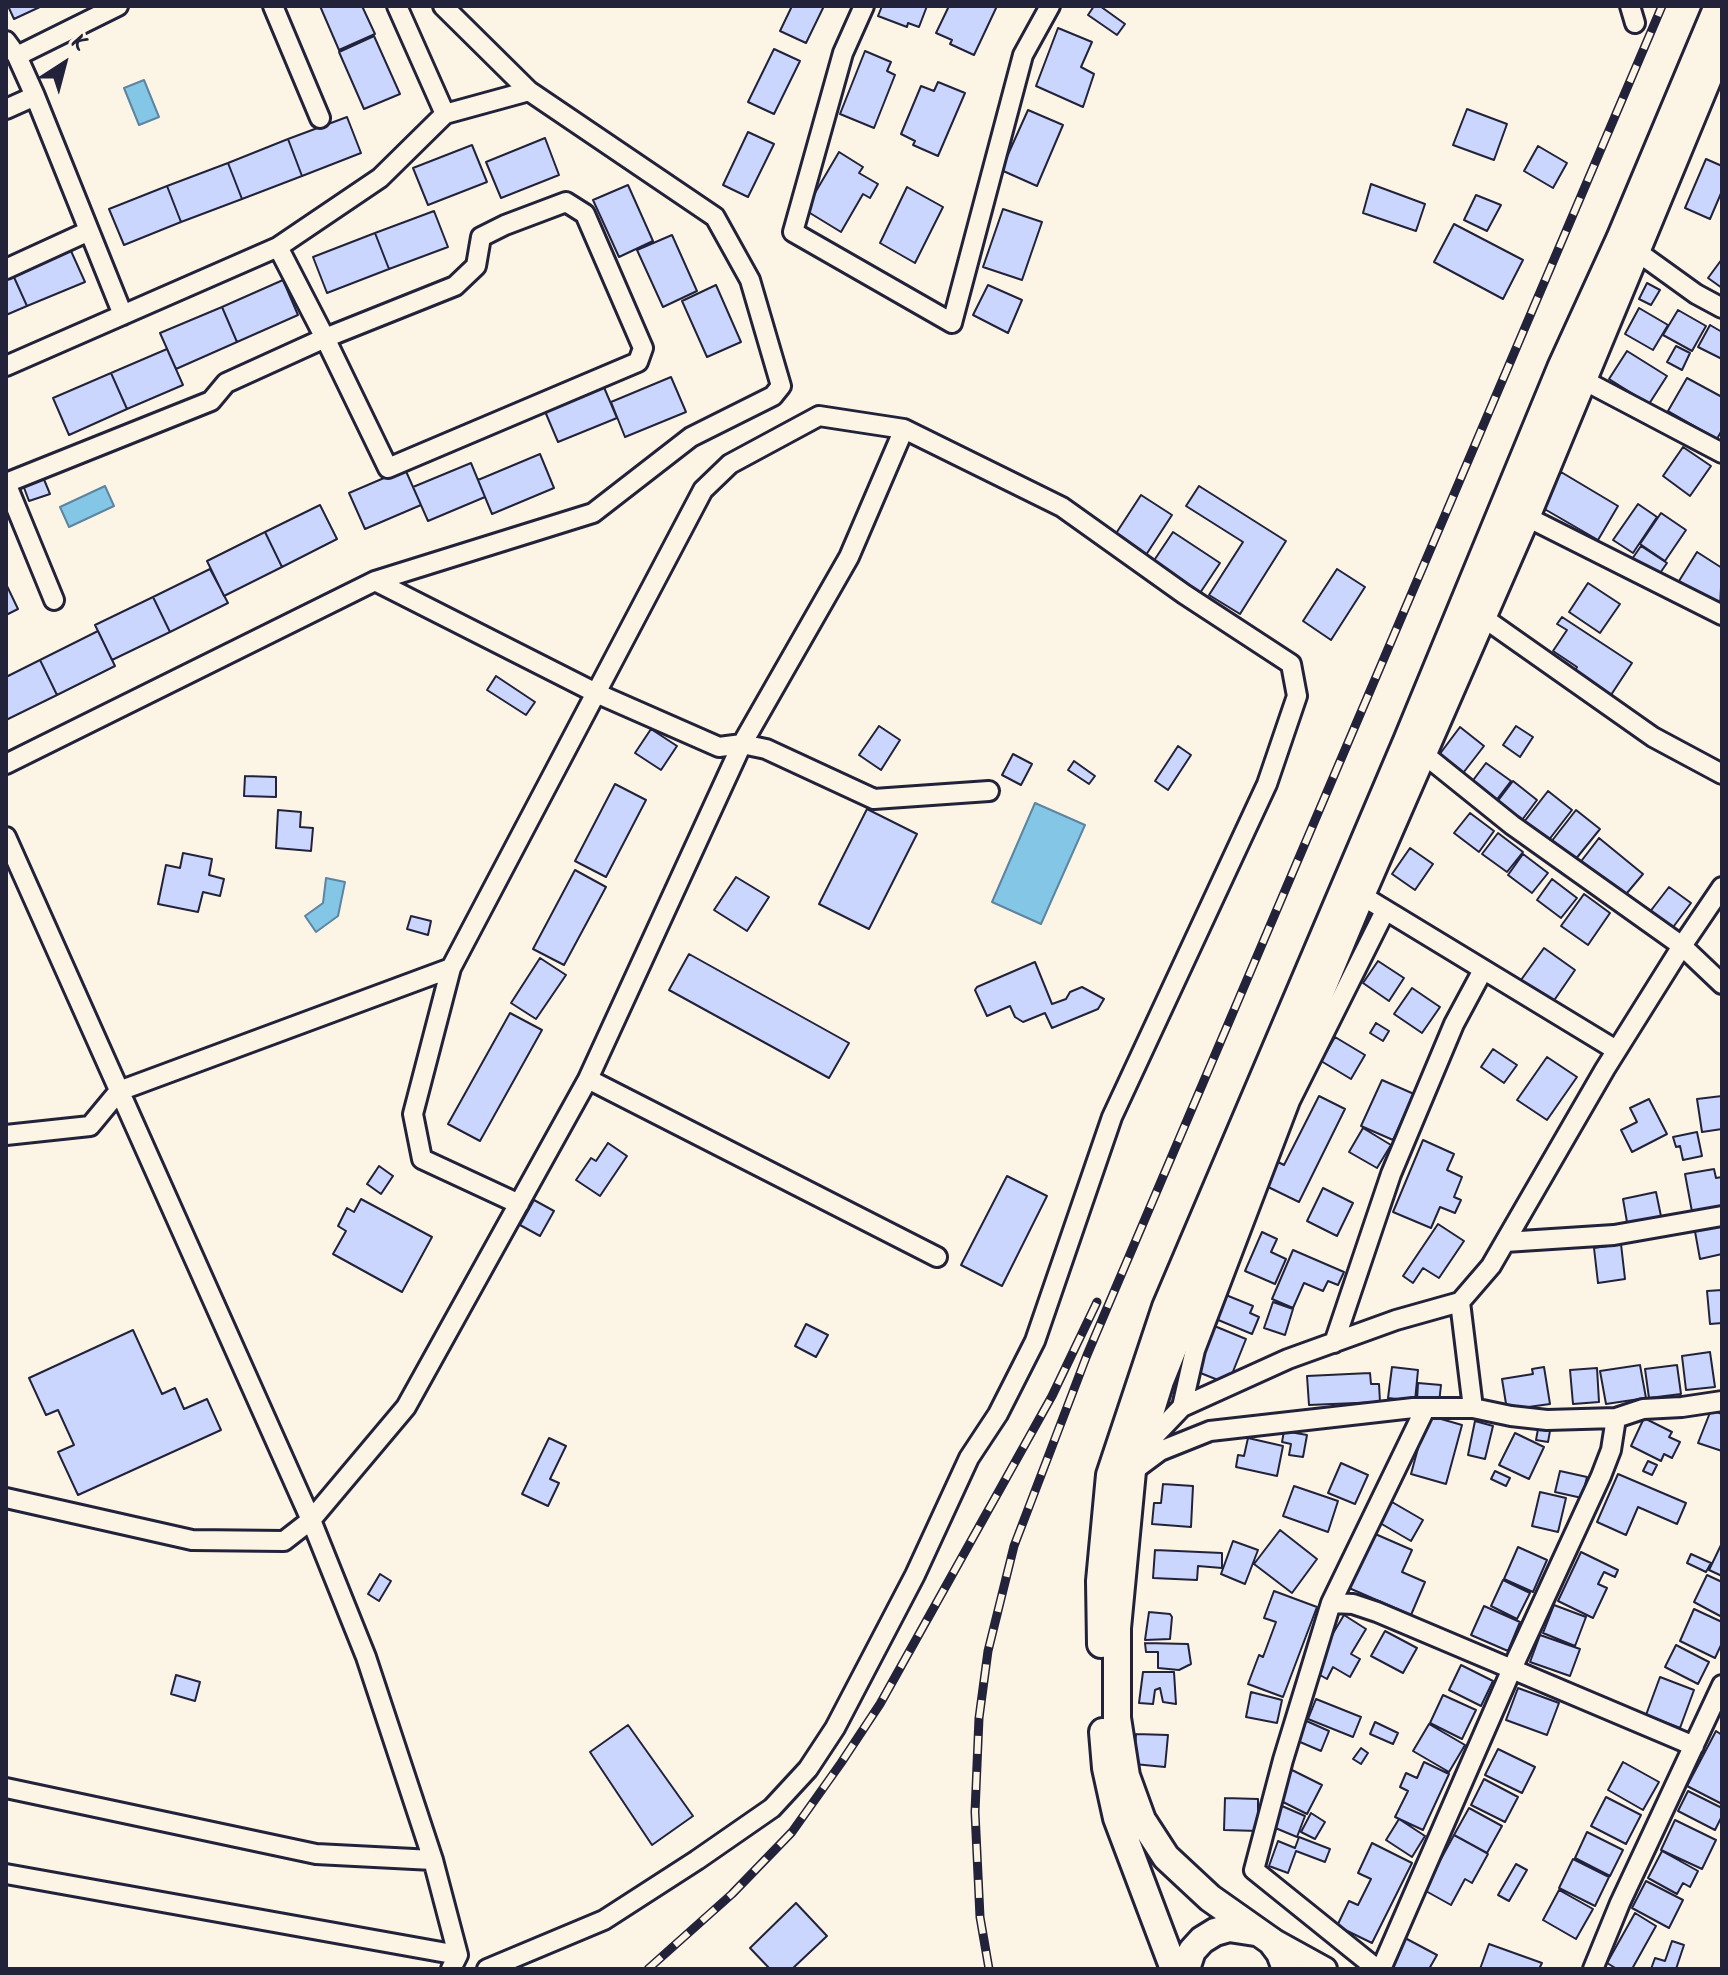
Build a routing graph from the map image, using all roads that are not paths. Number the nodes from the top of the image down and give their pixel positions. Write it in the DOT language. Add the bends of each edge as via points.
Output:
graph roads {
  1 [pos="118,6"];
  2 [pos="273,6"];
  3 [pos="397,6"];
  4 [pos="443,6"];
  5 [pos="864,6"];
  6 [pos="1050,6"];
  7 [pos="1718,6"];
  8 [pos="1722,44"];
  9 [pos="11,48"];
  10 [pos="529,91"];
  11 [pos="35,96"];
  12 [pos="6,109"];
  13 [pos="445,114"];
  14 [pos="320,118"];
  15 [pos="89,231"];
  16 [pos="1628,244"];
  17 [pos="278,247"];
  18 [pos="6,269"];
  19 [pos="1722,308"];
  20 [pos="123,315"];
  21 [pos="325,338"];
  22 [pos="6,366"];
  23 [pos="1571,374"];
  24 [pos="904,429"];
  25 [pos="1722,453"];
  26 [pos="1516,511"];
  27 [pos="375,581"];
  28 [pos="54,600"];
  29 [pos="1472,610"];
  30 [pos="1722,615"];
  31 [pos="596,693"];
  32 [pos="742,744"];
  33 [pos="1415,747"];
  34 [pos="6,764"];
  35 [pos="1722,774"];
  36 [pos="989,791"];
  37 [pos="6,837"];
  38 [pos="1722,887"];
  39 [pos="1353,890"];
  40 [pos="1385,911"];
  41 [pos="1682,946"];
  42 [pos="451,968"];
  43 [pos="1483,970"];
  44 [pos="1722,984"];
  45 [pos="1616,1050"];
  46 [pos="588,1079"];
  47 [pos="119,1091"];
  48 [pos="6,1135"];
  49 [pos="519,1204"];
  50 [pos="1722,1216"];
  51 [pos="1505,1242"];
  52 [pos="937,1257"];
  53 [pos="1460,1302"];
  54 [pos="1334,1343"];
  55 [pos="1722,1401"];
  56 [pos="1182,1407"];
  57 [pos="1473,1408"];
  58 [pos="1425,1409"];
  59 [pos="1616,1418"];
  60 [pos="1127,1466"];
  61 [pos="6,1498"];
  62 [pos="311,1520"];
  63 [pos="1331,1603"];
  64 [pos="1511,1671"];
  65 [pos="1722,1685"];
  66 [pos="1694,1746"];
  67 [pos="6,1788"];
  68 [pos="433,1860"];
  69 [pos="6,1874"];
  70 [pos="1259,1933"];
  71 [pos="454,1962"];
  72 [pos="487,1969"];
  73 [pos="1174,1969"];
  74 [pos="1186,1969"];
  75 [pos="1286,1969"];
  76 [pos="1325,1969"];
  77 [pos="1379,1969"];
  78 [pos="1593,1969"];
  1 -- 9 [label="street"];
  2 -- 14 [label="street"];
  3 -- 13 [label="street"];
  4 -- 10 [label="street"];
  5 -- 6 [label="street" via="843,53 793,232 952,323 1023,55"];
  7 -- 16 [label="main road"];
  8 -- 16 [label="main road"];
  9 -- 11 [label="street"];
  10 -- 13 [label="street"];
  10 -- 27 [label="street" via="715,217 750,280 781,386 773,396 691,437 593,513"];
  11 -- 12 [label="street"];
  11 -- 15 [label="street"];
  13 -- 17 [label="street" via="380,178"];
  15 -- 18 [label="street"];
  15 -- 20 [label="street"];
  16 -- 19 [label="street"];
  16 -- 23 [label="main road"];
  17 -- 20 [label="street"];
  17 -- 21 [label="street"];
  20 -- 22 [label="street"];
  21 -- 21 [label="street" via="388,468 638,362 643,348 585,214 566,202 481,237 476,266 455,286"];
  21 -- 28 [label="street" via="226,383 211,401 6,483"];
  23 -- 25 [label="street"];
  23 -- 26 [label="main road"];
  24 -- 31 [label="street" via="819,416 730,464 703,490"];
  24 -- 32 [label="street" via="849,557"];
  24 -- 72 [label="street" via="1062,507 1291,664 1297,696 1267,784 1112,1117 1035,1341 969,1458 835,1728 808,1769 772,1808 710,1851 604,1920"];
  26 -- 29 [label="main road"];
  26 -- 30 [label="street"];
  27 -- 31 [label="street"];
  27 -- 34 [label="street"];
  29 -- 33 [label="main road"];
  29 -- 35 [label="street" via="1653,737"];
  31 -- 32 [label="street" via="719,747"];
  31 -- 42 [label="street"];
  32 -- 36 [label="street" via="766,749 874,799"];
  32 -- 46 [label="street"];
  33 -- 39 [label="main road"];
  33 -- 41 [label="street" via="1512,825"];
  37 -- 47 [label="street"];
  38 -- 41 [label="street"];
  39 -- 40 [label="street"];
  39 -- 60 [label="main road"];
  39 -- 60 [label="main road" via="1166,1307"];
  40 -- 43 [label="street"];
  40 -- 56 [label="street" via="1290,1101 1195,1350"];
  41 -- 44 [label="street"];
  41 -- 45 [label="street"];
  42 -- 47 [label="street"];
  42 -- 49 [label="street" via="413,1114 422,1159"];
  43 -- 45 [label="street"];
  43 -- 54 [label="street" via="1454,1024 1391,1174"];
  45 -- 51 [label="street"];
  46 -- 49 [label="street"];
  46 -- 52 [label="street"];
  47 -- 48 [label="street" via="90,1126"];
  47 -- 62 [label="street"];
  49 -- 62 [label="street" via="406,1407"];
  50 -- 51 [label="street" via="1614,1235"];
  51 -- 53 [label="street"];
  53 -- 54 [label="street"];
  53 -- 57 [label="street"];
  54 -- 56 [label="street"];
  55 -- 59 [label="street" via="1643,1409"];
  56 -- 60 [label="street"];
  57 -- 58 [label="street"];
  57 -- 59 [label="street" via="1547,1420"];
  58 -- 60 [label="street" via="1210,1431"];
  58 -- 63 [label="street"];
  59 -- 64 [label="street" via="1601,1476"];
  60 -- 70 [label="main road" via="1117,1628 1117,1718 1126,1776 1142,1820 1166,1857"];
  60 -- 73 [label="main road" via="1100,1581 1106,1768 1117,1818"];
  61 -- 62 [label="street" via="192,1540 284,1541"];
  62 -- 68 [label="street" via="366,1657"];
  63 -- 64 [label="street" via="1377,1612"];
  63 -- 77 [label="street" via="1254,1870"];
  64 -- 66 [label="street"];
  64 -- 77 [label="street"];
  65 -- 66 [label="street"];
  66 -- 78 [label="street"];
  67 -- 68 [label="street" via="316,1854"];
  68 -- 71 [label="street"];
  69 -- 71 [label="street"];
  70 -- 74 [label="main road" via="1244,1928 1215,1932 1192,1951"];
  70 -- 75 [label="main road" via="1280,1953"];
  70 -- 76 [label="street"];
}
